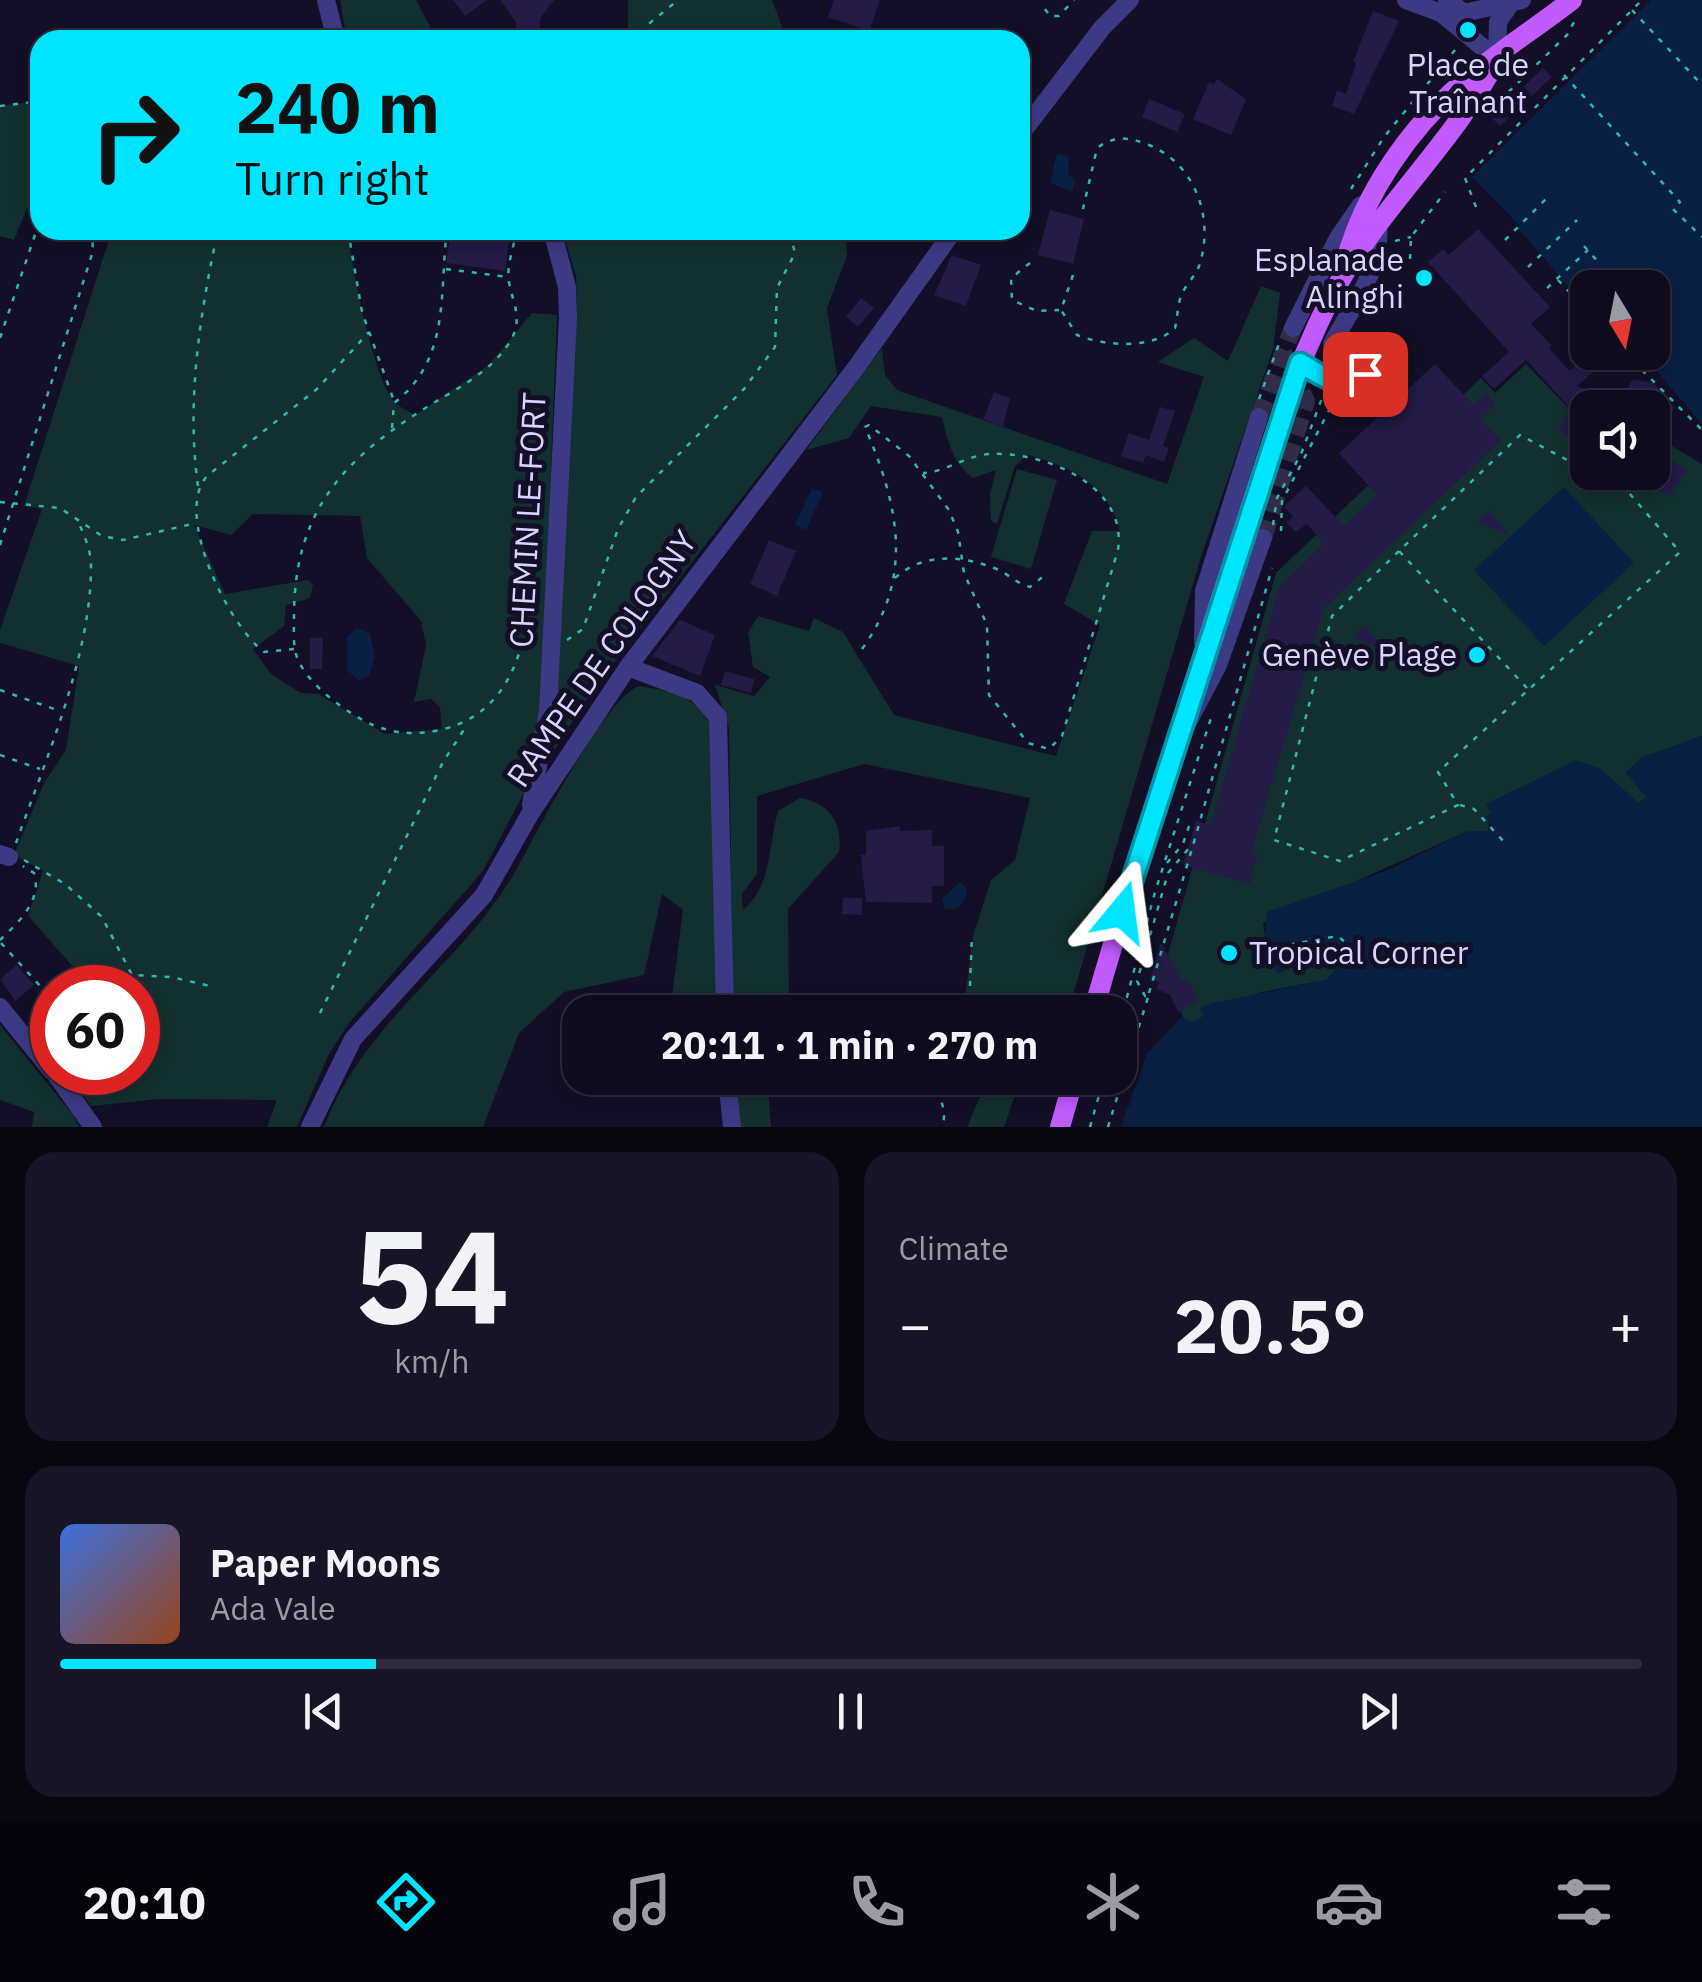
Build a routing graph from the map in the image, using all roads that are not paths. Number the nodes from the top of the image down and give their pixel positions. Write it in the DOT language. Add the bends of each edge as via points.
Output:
graph roads {
  1 [pos="326,0"];
  2 [pos="1130,0"];
  3 [pos="1406,0"];
  4 [pos="1437,2"];
  5 [pos="1515,3"];
  6 [pos="1574,9"];
  7 [pos="334,30"];
  8 [pos="1497,59"];
  9 [pos="1030,122"];
  10 [pos="1378,185"];
  11 [pos="1386,234"];
  12 [pos="555,240"];
  13 [pos="947,240"];
  14 [pos="1343,273"];
  15 [pos="1293,328"];
  16 [pos="1332,344"];
  17 [pos="1374,358"];
  18 [pos="1300,363"];
  19 [pos="1259,417"];
  20 [pos="1270,540"];
  21 [pos="1202,656"];
  22 [pos="628,666"];
  23 [pos="1168,760"];
  24 [pos="530,814"];
  25 [pos="725,995"];
  26 [pos="1098,995"];
  27 [pos="0,1007"];
  28 [pos="30,1044"];
  29 [pos="70,1095"];
  30 [pos="729,1095"];
  31 [pos="1069,1095"];
  32 [pos="93,1127"];
  33 [pos="310,1127"];
  34 [pos="732,1127"];
  35 [pos="1060,1127"];
  1 -- 7 [label="street"];
  2 -- 9 [label="street"];
  3 -- 4 [label="street"];
  4 -- 5 [label="street" via="1464,13"];
  4 -- 8 [label="street"];
  5 -- 8 [label="street" via="1498,22"];
  6 -- 8 [label="main road"];
  8 -- 10 [label="main road" via="1462,83"];
  8 -- 11 [label="main road" via="1478,96 1436,145"];
  10 -- 14 [label="main road"];
  10 -- 15 [label="street" via="1338,238"];
  11 -- 14 [label="main road"];
  11 -- 16 [label="street"];
  12 -- 24 [label="street, CHEMIN LE-FORT" via="568,318 548,711"];
  13 -- 22 [label="street, RAMPE DE COLOGNY"];
  14 -- 18 [label="main road"];
  17 -- 18 [label="street" via="1359,380 1342,385"];
  18 -- 21 [label="main road"];
  19 -- 21 [label="street" via="1204,591"];
  20 -- 23 [label="street" via="1218,665"];
  21 -- 23 [label="main road"];
  22 -- 24 [label="street, RAMPE DE COLOGNY"];
  22 -- 25 [label="street" via="697,693 718,717"];
  23 -- 26 [label="main road"];
  24 -- 33 [label="street, RAMPE DE COLOGNY" via="484,894 353,1038"];
  27 -- 28 [label="street"];
  29 -- 32 [label="street"];
  30 -- 34 [label="street"];
  31 -- 35 [label="main road"];
}
